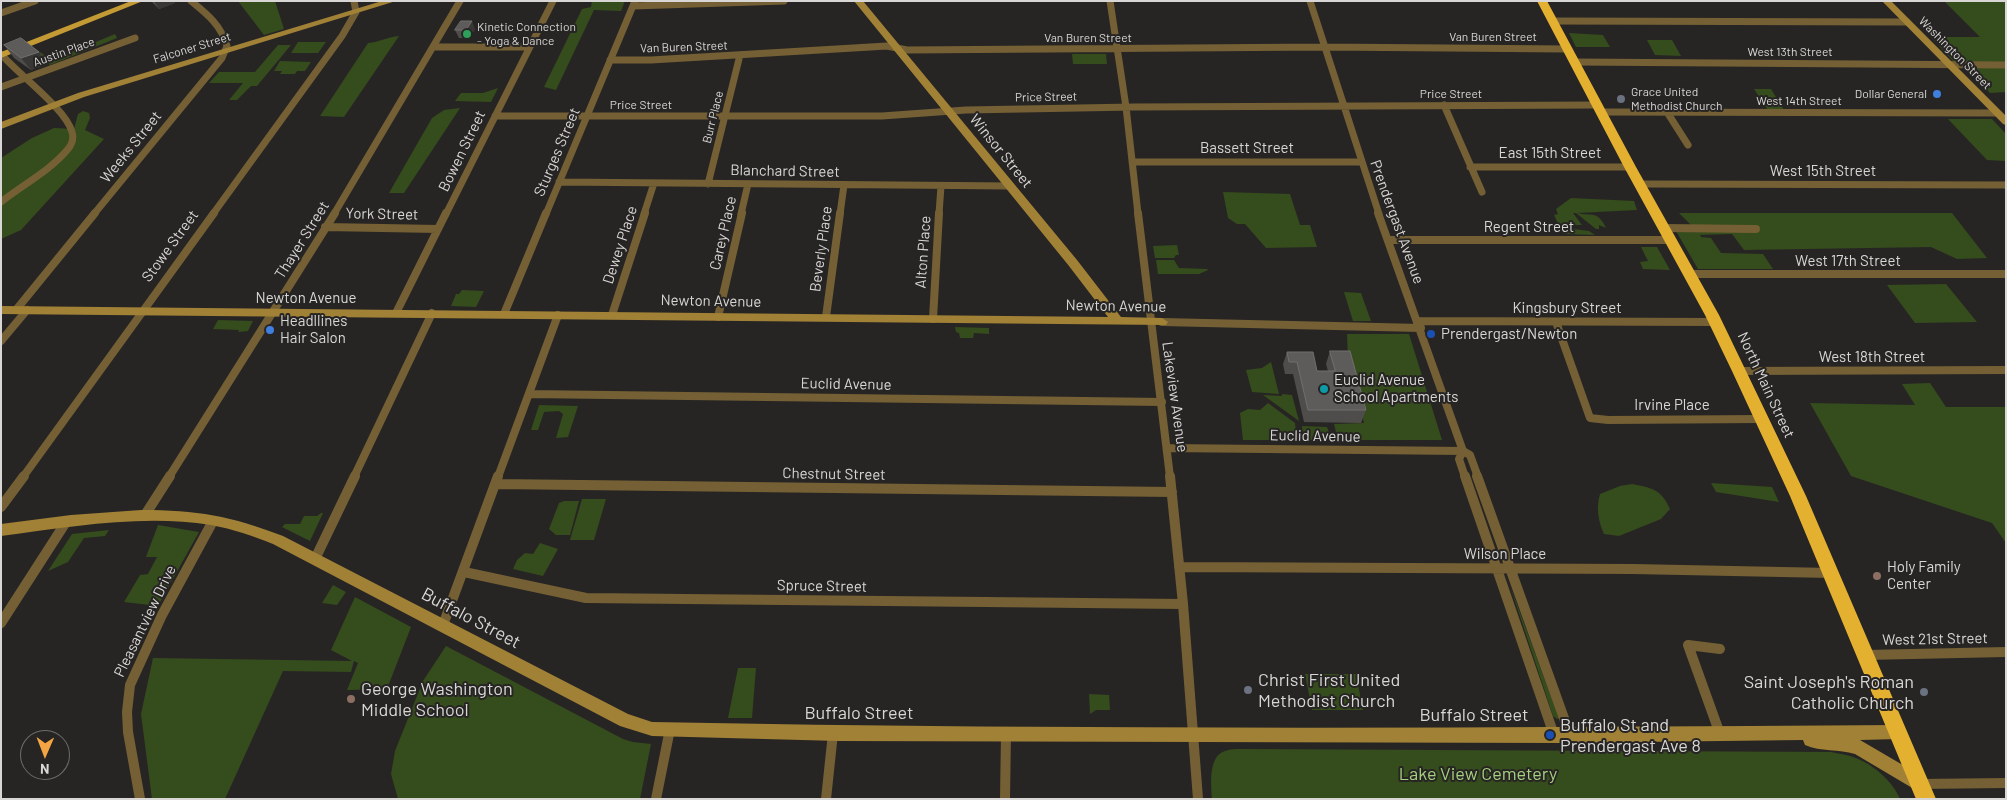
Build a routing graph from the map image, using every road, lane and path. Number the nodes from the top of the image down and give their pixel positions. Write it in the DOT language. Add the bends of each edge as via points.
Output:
graph roads {
  1 [pos="35,1"];
  2 [pos="139,1"];
  3 [pos="191,1"];
  4 [pos="354,1"];
  5 [pos="392,1"];
  6 [pos="460,1"];
  7 [pos="553,1"];
  8 [pos="784,1"];
  9 [pos="858,1"];
  10 [pos="1110,1"];
  11 [pos="1310,1"];
  12 [pos="1542,1"];
  13 [pos="1886,1"];
  14 [pos="634,4"];
  15 [pos="356,12"];
  16 [pos="1,13"];
  17 [pos="1553,20"];
  18 [pos="1907,22"];
  19 [pos="135,38"];
  20 [pos="434,46"];
  21 [pos="529,47"];
  22 [pos="898,48"];
  23 [pos="1324,48"];
  24 [pos="1567,49"];
  25 [pos="1117,50"];
  26 [pos="225,51"];
  27 [pos="2,55"];
  28 [pos="740,56"];
  29 [pos="610,60"];
  30 [pos="1574,62"];
  31 [pos="1950,65"];
  32 [pos="2006,65"];
  33 [pos="25,78"];
  34 [pos="1,88"];
  35 [pos="53,105"];
  36 [pos="1344,105"];
  37 [pos="1444,105"];
  38 [pos="1126,107"];
  39 [pos="1599,108"];
  40 [pos="950,111"];
  41 [pos="1668,112"];
  42 [pos="1997,113"];
  43 [pos="495,116"];
  44 [pos="588,116"];
  45 [pos="726,117"];
  46 [pos="2006,122"];
  47 [pos="1,126"];
  48 [pos="1688,145"];
  49 [pos="1132,162"];
  50 [pos="1361,162"];
  51 [pos="1470,167"];
  52 [pos="1630,168"];
  53 [pos="559,182"];
  54 [pos="654,183"];
  55 [pos="708,184"];
  56 [pos="748,184"];
  57 [pos="1640,184"];
  58 [pos="844,185"];
  59 [pos="2006,185"];
  60 [pos="941,186"];
  61 [pos="1010,186"];
  62 [pos="1482,192"];
  63 [pos="1,202"];
  64 [pos="325,227"];
  65 [pos="1664,228"];
  66 [pos="438,229"];
  67 [pos="1756,229"];
  68 [pos="1388,240"];
  69 [pos="1671,240"];
  70 [pos="1690,274"];
  71 [pos="2006,274"];
  72 [pos="1,310"];
  73 [pos="21,310"];
  74 [pos="141,312"];
  75 [pos="396,313"];
  76 [pos="271,314"];
  77 [pos="504,314"];
  78 [pos="558,315"];
  79 [pos="612,316"];
  80 [pos="718,317"];
  81 [pos="826,318"];
  82 [pos="430,319"];
  83 [pos="933,319"];
  84 [pos="1117,321"];
  85 [pos="1156,322"];
  86 [pos="1556,322"];
  87 [pos="1715,322"];
  88 [pos="1419,325"];
  89 [pos="1,341"];
  90 [pos="2006,370"];
  91 [pos="1739,371"];
  92 [pos="529,394"];
  93 [pos="1162,402"];
  94 [pos="1761,419"];
  95 [pos="1167,448"];
  96 [pos="1463,451"];
  97 [pos="496,484"];
  98 [pos="1172,492"];
  99 [pos="1,507"];
  100 [pos="145,515"];
  101 [pos="213,521"];
  102 [pos="66,522"];
  103 [pos="1,530"];
  104 [pos="315,559"];
  105 [pos="1179,567"];
  106 [pos="1497,569"];
  107 [pos="1511,569"];
  108 [pos="464,572"];
  109 [pos="1830,573"];
  110 [pos="1183,604"];
  111 [pos="1,623"];
  112 [pos="443,625"];
  113 [pos="1720,649"];
  114 [pos="2006,652"];
  115 [pos="1865,655"];
  116 [pos="670,729"];
  117 [pos="1898,732"];
  118 [pos="833,733"];
  119 [pos="1006,733"];
  120 [pos="1192,734"];
  121 [pos="1720,734"];
  122 [pos="1767,734"];
  123 [pos="1554,735"];
  124 [pos="1570,735"];
  125 [pos="2006,783"];
  126 [pos="1922,791"];
  127 [pos="140,799"];
  128 [pos="656,799"];
  129 [pos="826,799"];
  130 [pos="1005,799"];
  131 [pos="1198,799"];
  1 -- 16 [label="street"];
  2 -- 27 [label="main road"];
  3 -- 26 [label="street" via="217,22 226,40"];
  4 -- 15 [label="street"];
  5 -- 15 [label="street, Falconer Street"];
  6 -- 20 [label="street, Thayer Street"];
  7 -- 21 [label="street, Bowen Street"];
  8 -- 14 [label="street"];
  9 -- 22 [label="street, Winsor Street"];
  10 -- 25 [label="street, Lakeview Avenue"];
  11 -- 23 [label="street, Prendergast Avenue"];
  12 -- 17 [label="highway, North Main Street"];
  13 -- 18 [label="street, Washington Street"];
  14 -- 29 [label="street, Sturges Street"];
  15 -- 26 [label="street, Falconer Street"];
  15 -- 74 [label="street, Stowe Street" via="342,36"];
  17 -- 18 [label="street"];
  17 -- 24 [label="highway, North Main Street"];
  18 -- 31 [label="street, Washington Street"];
  19 -- 33 [label="street, Austin Place"];
  20 -- 21 [label="street"];
  20 -- 64 [label="street, Thayer Street"];
  21 -- 43 [label="street, Bowen Street"];
  22 -- 25 [label="street, Van Buren Street"];
  22 -- 28 [label="street, Van Buren Street" via="887,46"];
  22 -- 40 [label="street, Winsor Street"];
  23 -- 24 [label="street, Van Buren Street"];
  23 -- 25 [label="street, Van Buren Street"];
  23 -- 36 [label="street, Prendergast Avenue"];
  24 -- 30 [label="highway, North Main Street"];
  25 -- 38 [label="street, Lakeview Avenue"];
  26 -- 35 [label="street, Falconer Street"];
  26 -- 73 [label="street, Weeks Street"];
  27 -- 33 [label="street"];
  28 -- 29 [label="street, Van Buren Street"];
  28 -- 45 [label="street, Burr Place"];
  29 -- 44 [label="street, Sturges Street"];
  30 -- 31 [label="street, West 13th Street"];
  30 -- 39 [label="highway, North Main Street"];
  31 -- 32 [label="street, West 13th Street"];
  31 -- 42 [label="street, Washington Street"];
  33 -- 34 [label="street, Austin Place"];
  33 -- 35 [label="street"];
  35 -- 47 [label="street, Falconer Street"];
  35 -- 63 [label="street" via="72,127 72,143 47,168"];
  36 -- 37 [label="street, Price Street"];
  36 -- 38 [label="street, Price Street"];
  36 -- 50 [label="street, Prendergast Avenue"];
  37 -- 39 [label="street, Price Street"];
  37 -- 51 [label="street"];
  38 -- 40 [label="street, Price Street"];
  38 -- 49 [label="street, Lakeview Avenue"];
  39 -- 41 [label="street, West 14th Street"];
  39 -- 52 [label="highway, North Main Street"];
  40 -- 45 [label="street, Price Street" via="882,116"];
  40 -- 61 [label="street, Winsor Street"];
  41 -- 42 [label="street, West 14th Street"];
  41 -- 48 [label="street"];
  42 -- 46 [label="street, Washington Street"];
  43 -- 44 [label="street, Price Street"];
  43 -- 66 [label="street, Bowen Street"];
  44 -- 45 [label="street, Price Street"];
  44 -- 53 [label="street, Sturges Street"];
  45 -- 55 [label="street, Burr Place"];
  49 -- 50 [label="street, Bassett Street"];
  49 -- 85 [label="street, Lakeview Avenue"];
  50 -- 68 [label="street, Prendergast Avenue"];
  51 -- 52 [label="street, East 15th Street"];
  51 -- 62 [label="street"];
  52 -- 57 [label="highway, North Main Street"];
  53 -- 54 [label="street, Blanchard Street"];
  53 -- 77 [label="street, Sturges Street"];
  54 -- 55 [label="street, Blanchard Street"];
  54 -- 79 [label="street, Dewey Place"];
  55 -- 56 [label="street, Blanchard Street"];
  56 -- 58 [label="street, Blanchard Street"];
  56 -- 80 [label="street, Carey Place"];
  57 -- 59 [label="street, West 15th Street"];
  57 -- 65 [label="highway, North Main Street"];
  58 -- 60 [label="street, Blanchard Street"];
  58 -- 81 [label="street, Beverly Place"];
  60 -- 61 [label="street, Blanchard Street"];
  60 -- 83 [label="street, Alton Place"];
  61 -- 84 [label="street, Winsor Street"];
  64 -- 66 [label="street, York Street"];
  64 -- 76 [label="street, Thayer Street"];
  65 -- 67 [label="street"];
  65 -- 69 [label="highway, North Main Street"];
  66 -- 75 [label="street, Bowen Street"];
  68 -- 69 [label="street, Regent Street"];
  68 -- 88 [label="street, Prendergast Avenue"];
  69 -- 70 [label="highway, North Main Street"];
  70 -- 71 [label="street, West 17th Street"];
  70 -- 87 [label="highway, North Main Street"];
  72 -- 73 [label="street, Newton Avenue"];
  73 -- 74 [label="street, Newton Avenue"];
  73 -- 89 [label="street, Weeks Street"];
  74 -- 76 [label="street, Newton Avenue"];
  74 -- 99 [label="street, Stowe Street"];
  75 -- 76 [label="street, Newton Avenue"];
  75 -- 82 [label="street, Newton Avenue"];
  76 -- 100 [label="street, Thayer Street"];
  77 -- 78 [label="street, Newton Avenue"];
  77 -- 82 [label="street, Newton Avenue"];
  78 -- 79 [label="street, Newton Avenue"];
  78 -- 92 [label="street"];
  79 -- 80 [label="street, Newton Avenue"];
  80 -- 81 [label="street, Newton Avenue"];
  81 -- 83 [label="street, Newton Avenue"];
  82 -- 104 [label="street"];
  83 -- 84 [label="street, Newton Avenue"];
  84 -- 85 [label="street, Newton Avenue"];
  85 -- 88 [label="street, Newton Avenue"];
  85 -- 93 [label="street, Lakeview Avenue"];
  86 -- 87 [label="street, Kingsbury Street"];
  86 -- 88 [label="street, Kingsbury Street"];
  86 -- 94 [label="street, Irvine Place" via="1590,418"];
  87 -- 91 [label="highway, North Main Street"];
  88 -- 96 [label="street, Prendergast Avenue"];
  90 -- 91 [label="street, West 18th Street"];
  91 -- 94 [label="highway, North Main Street"];
  92 -- 93 [label="street, Euclid Avenue"];
  92 -- 97 [label="street"];
  93 -- 95 [label="street, Lakeview Avenue"];
  94 -- 109 [label="highway, North Main Street"];
  95 -- 96 [label="street, Euclid Avenue"];
  95 -- 98 [label="street, Lakeview Avenue"];
  96 -- 106 [label="street" via="1459,459"];
  96 -- 107 [label="street" via="1470,455"];
  97 -- 98 [label="street, Chestnut Street"];
  97 -- 108 [label="street"];
  98 -- 105 [label="street, Lakeview Avenue"];
  100 -- 101 [label="street, Buffalo Street"];
  100 -- 102 [label="street, Buffalo Street"];
  101 -- 104 [label="street, Buffalo Street" via="264,533"];
  101 -- 127 [label="street, Pleasantview Drive" via="162,615 130,685 128,732"];
  102 -- 103 [label="street, Buffalo Street"];
  102 -- 111 [label="street"];
  104 -- 112 [label="street, Buffalo Street"];
  105 -- 106 [label="street, Wilson Place"];
  105 -- 110 [label="street, Lakeview Avenue"];
  106 -- 107 [label="street, Wilson Place"];
  106 -- 123 [label="street"];
  107 -- 109 [label="street, Wilson Place"];
  107 -- 124 [label="street"];
  108 -- 110 [label="street, Spruce Street" via="586,598"];
  108 -- 112 [label="street"];
  109 -- 115 [label="highway, North Main Street"];
  110 -- 120 [label="street, Lakeview Avenue"];
  112 -- 116 [label="street, Buffalo Street" via="625,721 639,727"];
  113 -- 121 [label="street" via="1688,645"];
  114 -- 115 [label="street, West 21st Street"];
  115 -- 117 [label="highway, North Main Street"];
  116 -- 118 [label="street, Buffalo Street"];
  116 -- 128 [label="street"];
  117 -- 122 [label="street, Buffalo Street"];
  117 -- 126 [label="highway, North Main Street"];
  118 -- 119 [label="street, Buffalo Street"];
  118 -- 129 [label="street"];
  119 -- 120 [label="street, Buffalo Street"];
  119 -- 130 [label="street"];
  120 -- 123 [label="street, Buffalo Street"];
  120 -- 131 [label="street, Lakeview Avenue"];
  121 -- 122 [label="street, Buffalo Street"];
  121 -- 124 [label="street, Buffalo Street"];
  122 -- 126 [label="street, Buffalo Street" via="1784,740 1845,743 1859,747"];
  123 -- 124 [label="street, Buffalo Street"];
  125 -- 126 [label="street"];
}
